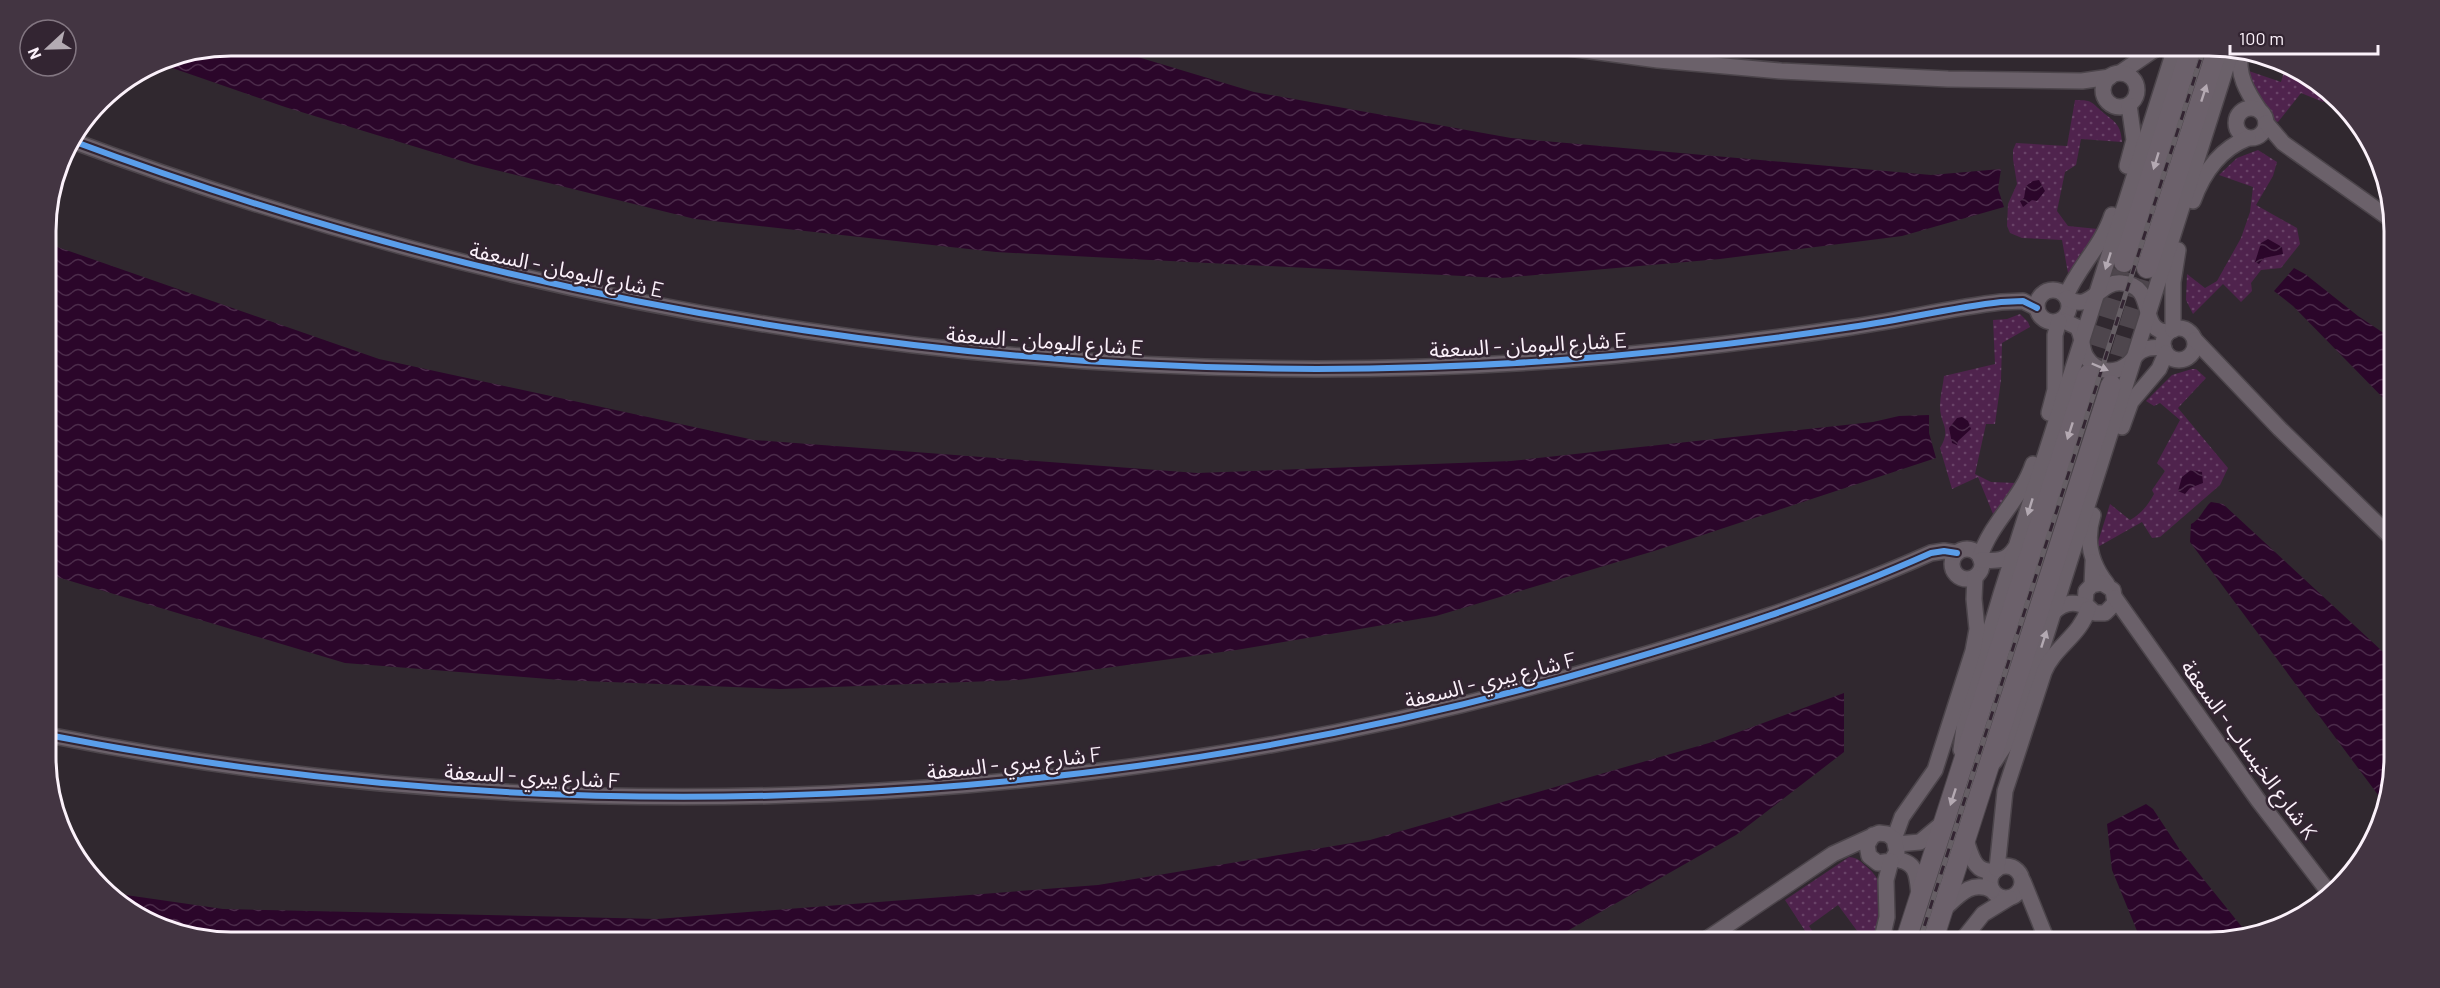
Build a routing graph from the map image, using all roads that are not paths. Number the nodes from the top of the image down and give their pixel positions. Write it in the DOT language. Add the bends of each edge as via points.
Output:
graph roads {
  1 [pos="1628,56"];
  2 [pos="2145,56"];
  3 [pos="2172,56"];
  4 [pos="2189,56"];
  5 [pos="2215,56"];
  6 [pos="2229,57"];
  7 [pos="2241,59"];
  8 [pos="2166,76"];
  9 [pos="2082,81"];
  10 [pos="2126,89"];
  11 [pos="2217,97"];
  12 [pos="2254,113"];
  13 [pos="2153,118"];
  14 [pos="2205,132"];
  15 [pos="2244,133"];
  16 [pos="79,143"];
  17 [pos="2283,143"];
  18 [pos="2383,215"];
  19 [pos="2124,262"];
  20 [pos="2147,268"];
  21 [pos="2097,293"];
  22 [pos="2058,294"];
  23 [pos="1992,303"];
  24 [pos="2148,314"];
  25 [pos="2051,317"];
  26 [pos="2181,333"];
  27 [pos="2082,338"];
  28 [pos="2174,355"];
  29 [pos="2133,359"];
  30 [pos="2219,366"];
  31 [pos="2088,375"];
  32 [pos="2111,385"];
  33 [pos="2384,530"];
  34 [pos="2019,540"];
  35 [pos="1969,564"];
  36 [pos="2064,579"];
  37 [pos="2096,586"];
  38 [pos="2001,594"];
  39 [pos="2115,598"];
  40 [pos="2096,611"];
  41 [pos="2053,613"];
  42 [pos="2135,625"];
  43 [pos="56,737"];
  44 [pos="1988,769"];
  45 [pos="1961,772"];
  46 [pos="1902,817"];
  47 [pos="1944,822"];
  48 [pos="1876,834"];
  49 [pos="1966,840"];
  50 [pos="2001,840"];
  51 [pos="1895,841"];
  52 [pos="1844,849"];
  53 [pos="1871,857"];
  54 [pos="1892,860"];
  55 [pos="2014,867"];
  56 [pos="1996,869"];
  57 [pos="2023,881"];
  58 [pos="2325,888"];
  59 [pos="1993,891"];
  60 [pos="1886,893"];
  61 [pos="2011,898"];
  62 [pos="1919,901"];
  63 [pos="1944,909"];
  64 [pos="2035,911"];
  65 [pos="1983,914"];
  66 [pos="1717,932"];
  67 [pos="1884,932"];
  68 [pos="1909,932"];
  69 [pos="1936,932"];
  70 [pos="1969,932"];
  71 [pos="2044,932"];
  1 -- 9 [label="street" via="1781,71"];
  2 -- 10 [label="street"];
  3 -- 8 [label="street"];
  4 -- 19 [label="main road, one-way"];
  20 -- 5 [label="main road, one-way"];
  6 -- 11 [label="street"];
  7 -- 12 [label="street" via="2240,69"];
  8 -- 10 [label="street" via="2152,85"];
  8 -- 13 [label="street"];
  9 -- 10 [label="street"];
  9 -- 10 [label="street" via="2104,92 2108,102"];
  10 -- 13 [label="street" via="2145,104"];
  10 -- 22 [label="street" via="2132,153 2106,232 2078,274"];
  11 -- 12 [label="street" via="2228,108"];
  11 -- 14 [label="street"];
  12 -- 15 [label="street" via="2237,118"];
  12 -- 15 [label="street" via="2263,132"];
  12 -- 17 [label="street"];
  13 -- 21 [label="street, one-way"];
  14 -- 15 [label="street" via="2217,125"];
  14 -- 24 [label="street"];
  15 -- 17 [label="street"];
  15 -- 26 [label="street" via="2208,170 2194,199 2175,261 2174,303"];
  16 -- 23 [label="street, شارع البومان - السعفة E" via="301,219 543,283 810,332 1048,358 1267,368 1507,363 1766,339"];
  17 -- 18 [label="street"];
  21 -- 22 [label="street, شارع البومان - السعفة E" via="2086,302 2076,303"];
  21 -- 24 [label="street" via="2116,282 2131,285 2146,300"];
  21 -- 27 [label="street"];
  22 -- 23 [label="street, شارع البومان - السعفة E" via="2010,296"];
  22 -- 25 [label="street" via="2069,308"];
  22 -- 25 [label="street" via="2040,297"];
  23 -- 25 [label="street, شارع البومان - السعفة E" via="2024,301"];
  24 -- 26 [label="street" via="2155,328"];
  24 -- 29 [label="street"];
  25 -- 27 [label="street" via="2078,327"];
  25 -- 35 [label="street" via="2055,390 2034,461 2019,495"];
  26 -- 28 [label="street" via="2164,340"];
  26 -- 28 [label="street" via="2195,349"];
  26 -- 30 [label="street"];
  27 -- 29 [label="street, one-way" via="2087,359 2099,369 2121,368"];
  27 -- 34 [label="street, one-way"];
  28 -- 29 [label="street" via="2146,349"];
  28 -- 30 [label="street" via="2205,359"];
  28 -- 37 [label="street" via="2136,396 2121,428 2089,529"];
  29 -- 36 [label="street"];
  30 -- 33 [label="street"];
  31 -- 45 [label="main road, one-way"];
  32 -- 44 [label="main road"];
  34 -- 35 [label="street, شارع يبري - السعفة F" via="2007,558"];
  34 -- 38 [label="street"];
  35 -- 38 [label="street" via="1996,580"];
  35 -- 43 [label="street, شارع يبري - السعفة F" via="1937,552 1695,640 1450,708 1212,755 988,783 772,795 627,796 482,790 266,770"];
  35 -- 46 [label="street" via="1977,629 1975,644 1942,749 1929,779"];
  36 -- 37 [label="street" via="2072,586"];
  36 -- 41 [label="street"];
  37 -- 39 [label="street" via="2113,590"];
  37 -- 40 [label="street" via="2084,600"];
  38 -- 45 [label="street" via="1966,712"];
  39 -- 40 [label="street" via="2113,607"];
  39 -- 42 [label="street, شارع الخيساب - السعفة K"];
  40 -- 41 [label="street" via="2078,603 2066,603"];
  40 -- 42 [label="street"];
  40 -- 50 [label="street" via="2053,655 2044,672 2005,791"];
  44 -- 41 [label="street, one-way" via="2015,726"];
  42 -- 58 [label="street, شارع الخيساب - السعفة K"];
  44 -- 49 [label="main road"];
  45 -- 47 [label="main road, one-way"];
  46 -- 48 [label="street"];
  46 -- 51 [label="street"];
  47 -- 51 [label="street" via="1920,842"];
  47 -- 62 [label="main road"];
  48 -- 51 [label="street" via="1887,834"];
  48 -- 52 [label="street"];
  48 -- 53 [label="street" via="1867,845"];
  49 -- 56 [label="street" via="1977,866 1985,871"];
  49 -- 63 [label="main road"];
  50 -- 55 [label="street"];
  50 -- 56 [label="street"];
  51 -- 54 [label="street" via="1897,852"];
  52 -- 53 [label="street"];
  52 -- 66 [label="street"];
  53 -- 54 [label="street" via="1881,864"];
  53 -- 60 [label="street"];
  54 -- 60 [label="street"];
  54 -- 62 [label="street" via="1904,861 1914,870"];
  55 -- 56 [label="street"];
  55 -- 57 [label="street"];
  56 -- 59 [label="street" via="1990,881"];
  57 -- 61 [label="street" via="2020,891"];
  57 -- 64 [label="street"];
  59 -- 61 [label="street" via="2000,897"];
  59 -- 63 [label="street" via="1982,886 1970,887"];
  59 -- 65 [label="street"];
  60 -- 67 [label="street"];
  61 -- 64 [label="street"];
  61 -- 65 [label="street"];
  62 -- 68 [label="main road"];
  63 -- 69 [label="main road"];
  64 -- 71 [label="street"];
  65 -- 70 [label="street"];
}
